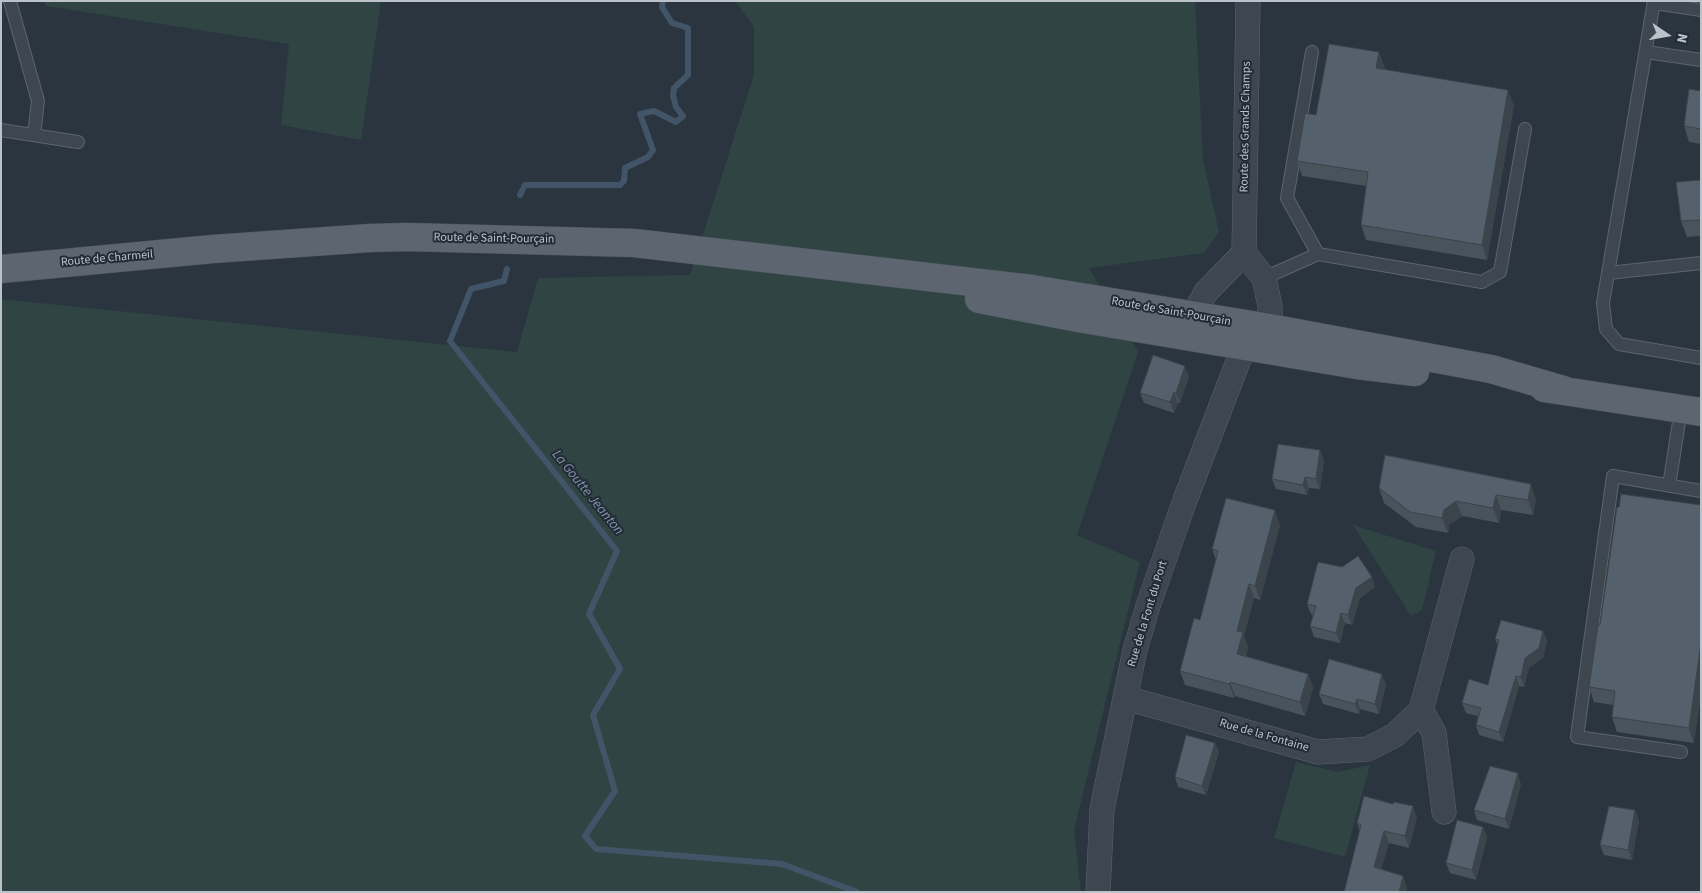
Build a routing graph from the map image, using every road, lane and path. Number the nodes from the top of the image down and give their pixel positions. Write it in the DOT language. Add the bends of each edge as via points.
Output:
graph roads {
  1 [pos="10,1"];
  2 [pos="1248,1"];
  3 [pos="1654,2"];
  4 [pos="1701,10"];
  5 [pos="1312,52"];
  6 [pos="1646,52"];
  7 [pos="1701,60"];
  8 [pos="1525,129"];
  9 [pos="1,130"];
  10 [pos="34,135"];
  11 [pos="78,142"];
  12 [pos="213,249"];
  13 [pos="1244,253"];
  14 [pos="1318,254"];
  15 [pos="1701,264"];
  16 [pos="1,269"];
  17 [pos="1608,273"];
  18 [pos="1264,278"];
  19 [pos="1192,326"];
  20 [pos="1270,328"];
  21 [pos="1244,346"];
  22 [pos="1701,358"];
  23 [pos="1563,390"];
  24 [pos="1691,411"];
  25 [pos="1669,486"];
  26 [pos="1701,491"];
  27 [pos="1462,559"];
  28 [pos="1126,698"];
  29 [pos="1421,710"];
  30 [pos="1681,752"];
  31 [pos="1444,812"];
  32 [pos="1098,892"];
  1 -- 10 [label="lane" via="38,101"];
  2 -- 13 [label="street, Route des Grands Champs"];
  3 -- 4 [label="lane"];
  3 -- 6 [label="lane"];
  5 -- 14 [label="lane" via="1287,198"];
  6 -- 7 [label="lane"];
  6 -- 17 [label="lane"];
  8 -- 14 [label="lane" via="1500,272 1482,282"];
  9 -- 10 [label="lane"];
  10 -- 11 [label="lane"];
  12 -- 16 [label="main road, Route de Charmeil"];
  12 -- 19 [label="main road, Route de Saint-Pourçain" via="407,237 634,243 1032,289"];
  13 -- 18 [label="street"];
  13 -- 19 [label="street" via="1206,292"];
  14 -- 18 [label="lane"];
  15 -- 17 [label="lane"];
  17 -- 22 [label="lane" via="1603,303 1606,328 1619,344"];
  18 -- 20 [label="street" via="1270,306"];
  19 -- 20 [label="main road, Route de Saint-Pourçain"];
  19 -- 21 [label="main road, Route de Saint-Pourçain"];
  20 -- 21 [label="street"];
  20 -- 23 [label="main road, Route de Saint-Pourçain" via="1491,370"];
  21 -- 23 [label="main road, Route de Saint-Pourçain" via="1357,366"];
  21 -- 28 [label="street, Rue de la Font du Port" via="1148,606"];
  23 -- 24 [label="main road, Route de Saint-Pourçain"];
  24 -- 25 [label="lane"];
  25 -- 26 [label="lane"];
  25 -- 30 [label="lane" via="1613,476 1577,737"];
  27 -- 29 [label="street, Rue de la Fontaine"];
  28 -- 29 [label="street, Rue de la Fontaine" via="1318,752 1368,749 1396,735"];
  28 -- 32 [label="street, Rue de la Font du Port" via="1102,809"];
  29 -- 31 [label="street" via="1434,733"];
}
